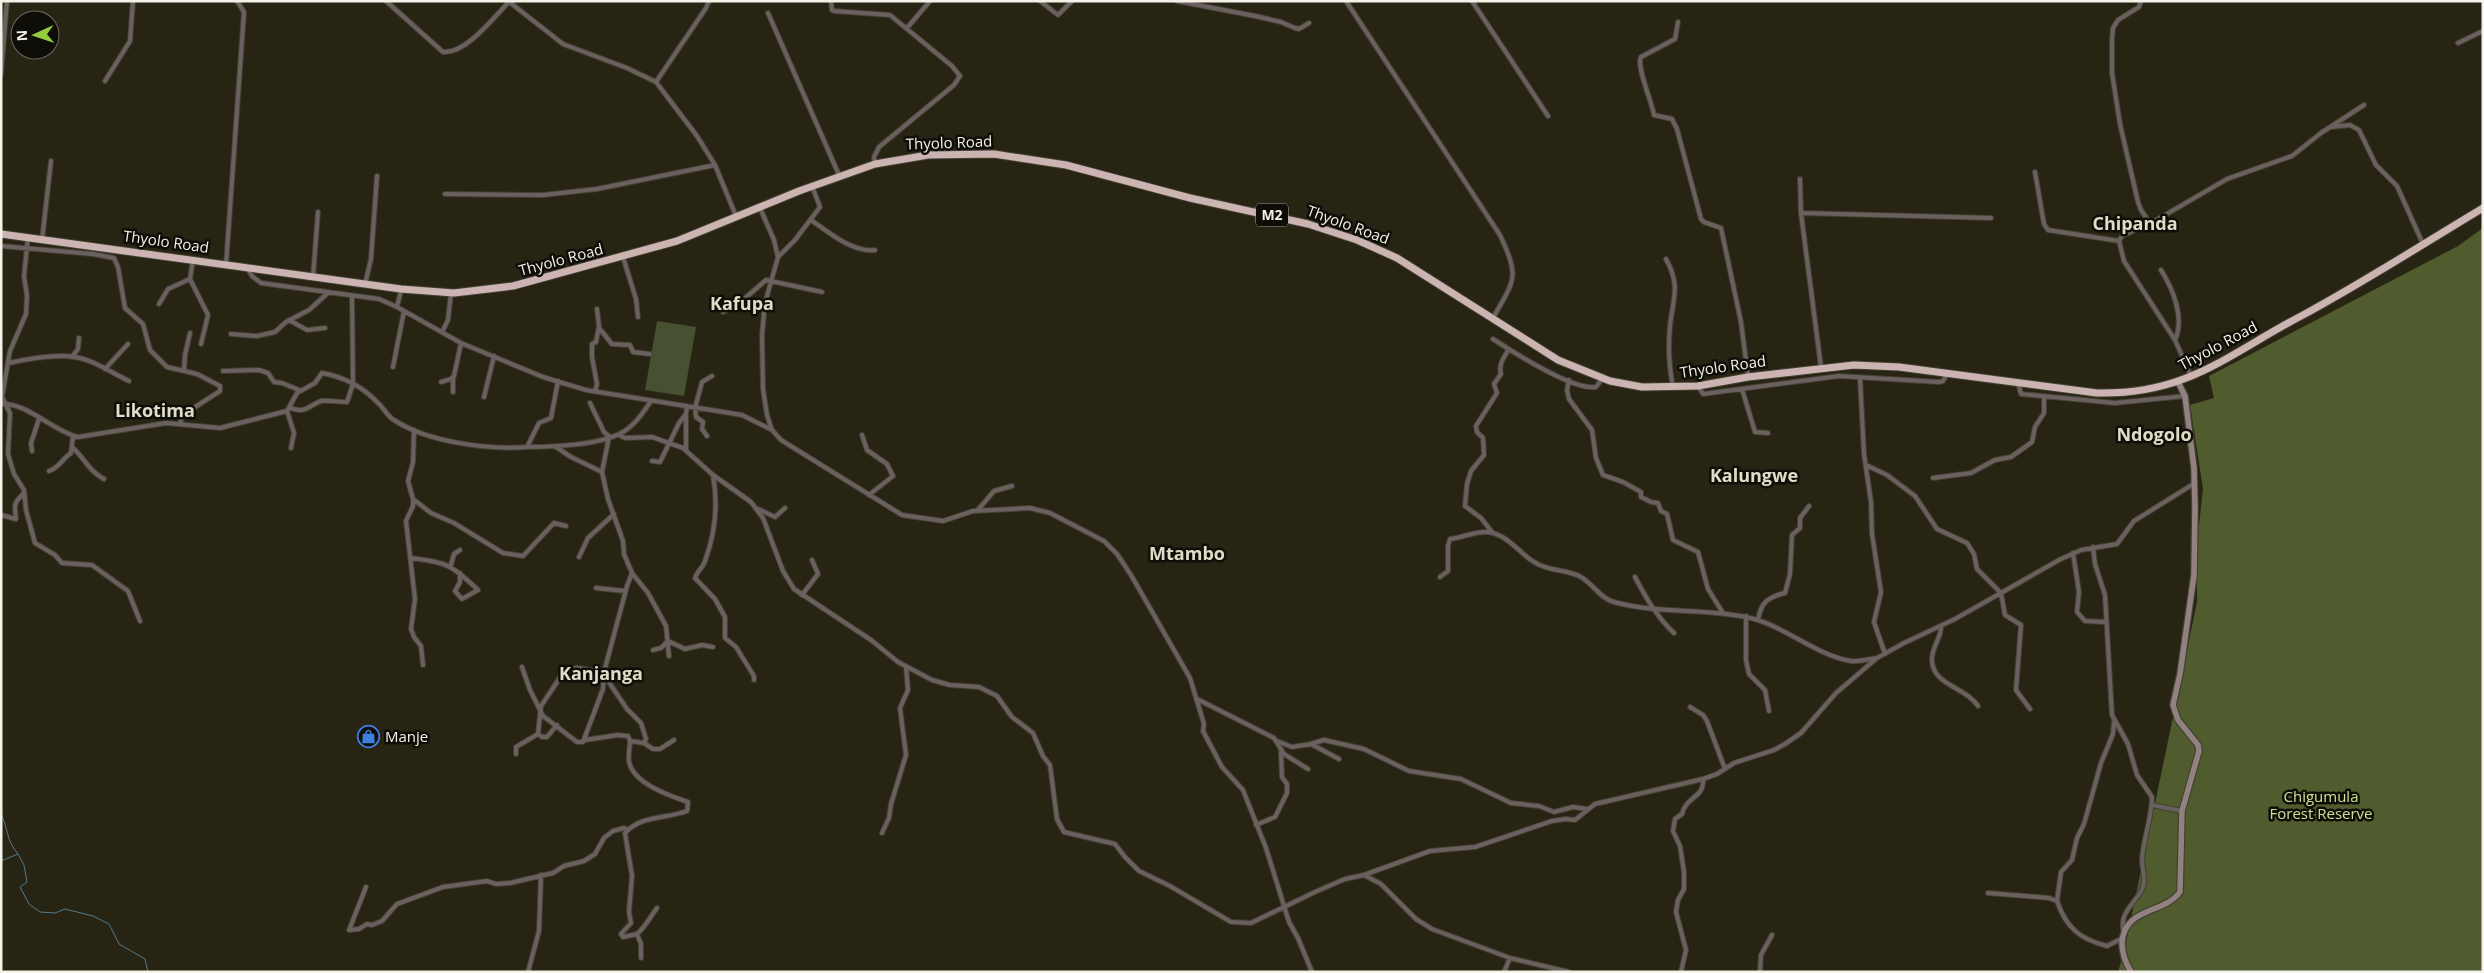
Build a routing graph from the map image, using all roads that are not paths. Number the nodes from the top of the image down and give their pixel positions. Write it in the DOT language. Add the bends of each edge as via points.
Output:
graph roads {
  1 [pos="7,1"];
  2 [pos="134,1"];
  3 [pos="237,1"];
  4 [pos="386,1"];
  5 [pos="508,1"];
  6 [pos="709,1"];
  7 [pos="831,1"];
  8 [pos="930,1"];
  9 [pos="1040,1"];
  10 [pos="1072,1"];
  11 [pos="1176,1"];
  12 [pos="1346,1"];
  13 [pos="1472,1"];
  14 [pos="2142,1"];
  15 [pos="768,13"];
  16 [pos="1678,22"];
  17 [pos="1309,23"];
  18 [pos="907,28"];
  19 [pos="2483,31"];
  20 [pos="2458,43"];
  21 [pos="1,74"];
  22 [pos="105,81"];
  23 [pos="656,82"];
  24 [pos="2364,105"];
  25 [pos="1548,116"];
  26 [pos="2331,127"];
  27 [pos="51,161"];
  28 [pos="874,164"];
  29 [pos="715,165"];
  30 [pos="2035,172"];
  31 [pos="839,175"];
  32 [pos="377,176"];
  33 [pos="1800,179"];
  34 [pos="812,186"];
  35 [pos="445,194"];
  36 [pos="760,208"];
  37 [pos="2483,208"];
  38 [pos="318,212"];
  39 [pos="1801,213"];
  40 [pos="736,218"];
  41 [pos="1991,218"];
  42 [pos="811,220"];
  43 [pos="2150,223"];
  44 [pos="1,234"];
  45 [pos="28,237"];
  46 [pos="42,240"];
  47 [pos="50,241"];
  48 [pos="2119,241"];
  49 [pos="2423,244"];
  50 [pos="90,245"];
  51 [pos="1,246"];
  52 [pos="27,248"];
  53 [pos="50,250"];
  54 [pos="875,250"];
  55 [pos="93,254"];
  56 [pos="623,257"];
  57 [pos="778,257"];
  58 [pos="1666,259"];
  59 [pos="193,260"];
  60 [pos="226,265"];
  61 [pos="248,269"];
  62 [pos="2161,270"];
  63 [pos="313,277"];
  64 [pos="190,279"];
  65 [pos="770,280"];
  66 [pos="365,284"];
  67 [pos="401,289"];
  68 [pos="329,292"];
  69 [pos="822,292"];
  70 [pos="451,293"];
  71 [pos="352,295"];
  72 [pos="159,304"];
  73 [pos="398,307"];
  74 [pos="597,309"];
  75 [pos="404,311"];
  76 [pos="724,312"];
  77 [pos="638,316"];
  78 [pos="1492,318"];
  79 [pos="289,320"];
  80 [pos="324,328"];
  81 [pos="599,328"];
  82 [pos="442,332"];
  83 [pos="190,333"];
  84 [pos="232,334"];
  85 [pos="79,338"];
  86 [pos="1493,339"];
  87 [pos="2175,340"];
  88 [pos="461,343"];
  89 [pos="128,344"];
  90 [pos="201,344"];
  91 [pos="1509,349"];
  92 [pos="650,354"];
  93 [pos="494,356"];
  94 [pos="72,357"];
  95 [pos="9,363"];
  96 [pos="393,367"];
  97 [pos="1821,367"];
  98 [pos="105,369"];
  99 [pos="184,371"];
  100 [pos="223,371"];
  101 [pos="1947,373"];
  102 [pos="454,376"];
  103 [pos="712,376"];
  104 [pos="1748,377"];
  105 [pos="2192,377"];
  106 [pos="1860,378"];
  107 [pos="1602,379"];
  108 [pos="1569,380"];
  109 [pos="129,381"];
  110 [pos="351,381"];
  111 [pos="558,381"];
  112 [pos="441,382"];
  113 [pos="2178,382"];
  114 [pos="2018,384"];
  115 [pos="1698,386"];
  116 [pos="1673,387"];
  117 [pos="1742,389"];
  118 [pos="299,390"];
  119 [pos="595,391"];
  120 [pos="454,392"];
  121 [pos="2184,396"];
  122 [pos="2,397"];
  123 [pos="484,397"];
  124 [pos="2044,398"];
  125 [pos="651,401"];
  126 [pos="590,403"];
  127 [pos="1,404"];
  128 [pos="7,404"];
  129 [pos="687,406"];
  130 [pos="695,408"];
  131 [pos="289,410"];
  132 [pos="686,414"];
  133 [pos="39,419"];
  134 [pos="180,423"];
  135 [pos="414,430"];
  136 [pos="772,430"];
  137 [pos="1768,433"];
  138 [pos="618,435"];
  139 [pos="862,435"];
  140 [pos="73,436"];
  141 [pos="707,436"];
  142 [pos="610,437"];
  143 [pos="670,443"];
  144 [pos="527,446"];
  145 [pos="556,447"];
  146 [pos="73,448"];
  147 [pos="291,448"];
  148 [pos="686,450"];
  149 [pos="32,451"];
  150 [pos="652,461"];
  151 [pos="1866,465"];
  152 [pos="50,471"];
  153 [pos="602,472"];
  154 [pos="713,475"];
  155 [pos="1933,478"];
  156 [pos="104,479"];
  157 [pos="2195,483"];
  158 [pos="1012,486"];
  159 [pos="24,493"];
  160 [pos="869,495"];
  161 [pos="413,499"];
  162 [pos="1809,506"];
  163 [pos="785,508"];
  164 [pos="758,509"];
  165 [pos="977,511"];
  166 [pos="614,514"];
  167 [pos="1,515"];
  168 [pos="566,526"];
  169 [pos="1492,532"];
  170 [pos="2093,547"];
  171 [pos="460,550"];
  172 [pos="2073,553"];
  173 [pos="579,556"];
  174 [pos="410,558"];
  175 [pos="812,560"];
  176 [pos="451,565"];
  177 [pos="460,572"];
  178 [pos="632,573"];
  179 [pos="1440,577"];
  180 [pos="1635,577"];
  181 [pos="596,588"];
  182 [pos="626,590"];
  183 [pos="2000,593"];
  184 [pos="802,595"];
  185 [pos="1654,608"];
  186 [pos="1723,613"];
  187 [pos="1746,616"];
  188 [pos="1758,620"];
  189 [pos="140,621"];
  190 [pos="2106,622"];
  191 [pos="1941,626"];
  192 [pos="1674,633"];
  193 [pos="668,641"];
  194 [pos="713,647"];
  195 [pos="653,650"];
  196 [pos="1885,654"];
  197 [pos="670,656"];
  198 [pos="1877,658"];
  199 [pos="423,665"];
  200 [pos="522,667"];
  201 [pos="906,667"];
  202 [pos="604,674"];
  203 [pos="754,680"];
  204 [pos="1197,699"];
  205 [pos="1978,706"];
  206 [pos="1690,707"];
  207 [pos="2030,709"];
  208 [pos="1770,711"];
  209 [pos="540,712"];
  210 [pos="2114,722"];
  211 [pos="556,725"];
  212 [pos="538,734"];
  213 [pos="585,740"];
  214 [pos="674,740"];
  215 [pos="630,741"];
  216 [pos="1277,741"];
  217 [pos="644,743"];
  218 [pos="1307,745"];
  219 [pos="1281,750"];
  220 [pos="516,754"];
  221 [pos="1339,759"];
  222 [pos="1725,768"];
  223 [pos="1308,769"];
  224 [pos="1703,779"];
  225 [pos="2152,805"];
  226 [pos="1587,809"];
  227 [pos="2182,811"];
  228 [pos="1256,824"];
  229 [pos="628,830"];
  230 [pos="882,833"];
  231 [pos="1364,875"];
  232 [pos="541,876"];
  233 [pos="366,888"];
  234 [pos="1988,893"];
  235 [pos="2057,901"];
  236 [pos="1284,907"];
  237 [pos="657,908"];
  238 [pos="638,934"];
  239 [pos="1772,935"];
  240 [pos="2123,935"];
  241 [pos="641,958"];
  242 [pos="1510,958"];
  243 [pos="528,972"];
  244 [pos="1312,972"];
  245 [pos="1504,972"];
  246 [pos="1569,972"];
  247 [pos="1681,972"];
  248 [pos="1760,972"];
  249 [pos="2131,972"];
  1 -- 21 [label="street"];
  2 -- 22 [label="street" via="130,41"];
  3 -- 60 [label="street" via="244,12"];
  4 -- 5 [label="street" via="443,52 452,53 466,44"];
  5 -- 23 [label="street" via="563,44"];
  6 -- 23 [label="street"];
  7 -- 18 [label="street" via="834,11 886,13"];
  8 -- 18 [label="street"];
  9 -- 10 [label="street" via="1058,15"];
  11 -- 17 [label="street" via="1255,16 1300,29"];
  12 -- 78 [label="street" via="1500,235 1513,265 1514,278"];
  13 -- 25 [label="street"];
  14 -- 43 [label="street" via="2113,28 2112,73 2133,183 2140,210"];
  15 -- 31 [label="street"];
  16 -- 104 [label="street" via="1675,39 1642,57 1639,66 1654,115 1672,119 1677,129 1701,219 1721,228 1741,322"];
  18 -- 28 [label="street" via="960,76 954,85 879,147"];
  19 -- 20 [label="street"];
  23 -- 29 [label="street"];
  24 -- 26 [label="street"];
  26 -- 43 [label="street" via="2292,156 2227,179"];
  26 -- 49 [label="street" via="2350,124 2359,130 2376,165 2397,186"];
  27 -- 46 [label="street"];
  28 -- 31 [label="highway, Thyolo Road / M2"];
  28 -- 78 [label="highway, Thyolo Road / M2" via="947,154 994,154 1044,160 1190,198 1308,224 1391,255"];
  29 -- 35 [label="street" via="570,192 497,196"];
  29 -- 40 [label="street"];
  30 -- 48 [label="street" via="2044,224 2048,230"];
  31 -- 34 [label="highway, Thyolo Road / M2"];
  32 -- 66 [label="street" via="371,259"];
  33 -- 39 [label="street"];
  34 -- 36 [label="highway, Thyolo Road / M2"];
  34 -- 42 [label="street" via="820,204"];
  36 -- 40 [label="highway, Thyolo Road / M2"];
  36 -- 57 [label="street"];
  37 -- 49 [label="highway, Thyolo Road / M2"];
  38 -- 63 [label="street"];
  39 -- 41 [label="street"];
  39 -- 97 [label="street"];
  40 -- 56 [label="highway, Thyolo Road / M2" via="677,242"];
  42 -- 54 [label="street" via="841,240 865,250"];
  42 -- 57 [label="street"];
  43 -- 48 [label="street" via="2122,236"];
  44 -- 45 [label="highway, Thyolo Road / M2"];
  45 -- 46 [label="highway, Thyolo Road / M2"];
  45 -- 52 [label="street"];
  46 -- 47 [label="highway, Thyolo Road / M2"];
  47 -- 50 [label="highway, Thyolo Road / M2"];
  47 -- 53 [label="street"];
  48 -- 87 [label="street" via="2124,261"];
  49 -- 105 [label="highway, Thyolo Road / M2"];
  50 -- 55 [label="street"];
  50 -- 59 [label="highway, Thyolo Road / M2"];
  51 -- 52 [label="street"];
  52 -- 53 [label="street"];
  52 -- 95 [label="street" via="24,276 26,314 10,351"];
  53 -- 55 [label="street"];
  55 -- 99 [label="street" via="109,256 116,262 125,308 144,324 151,352 170,369"];
  56 -- 70 [label="highway, Thyolo Road / M2" via="513,286"];
  56 -- 77 [label="street"];
  57 -- 65 [label="street"];
  58 -- 116 [label="street" via="1674,273 1676,302 1668,355"];
  59 -- 60 [label="highway, Thyolo Road / M2"];
  59 -- 64 [label="street"];
  60 -- 61 [label="highway, Thyolo Road / M2"];
  61 -- 63 [label="highway, Thyolo Road / M2"];
  61 -- 68 [label="street" via="261,283"];
  62 -- 87 [label="street" via="2179,318 2180,330"];
  63 -- 66 [label="highway, Thyolo Road / M2"];
  64 -- 72 [label="street" via="173,285"];
  64 -- 90 [label="street" via="208,315"];
  65 -- 69 [label="street"];
  65 -- 76 [label="street" via="761,282 736,306"];
  65 -- 136 [label="street" via="763,317 762,373 764,402"];
  66 -- 67 [label="highway, Thyolo Road / M2"];
  67 -- 70 [label="highway, Thyolo Road / M2"];
  67 -- 73 [label="street"];
  68 -- 71 [label="street"];
  68 -- 79 [label="street" via="309,310"];
  70 -- 82 [label="street" via="448,320"];
  71 -- 73 [label="street"];
  71 -- 110 [label="street"];
  73 -- 75 [label="street"];
  74 -- 81 [label="street"];
  75 -- 82 [label="street"];
  75 -- 96 [label="street"];
  78 -- 107 [label="highway, Thyolo Road / M2" via="1558,360"];
  79 -- 80 [label="street" via="308,330"];
  79 -- 84 [label="street" via="275,332"];
  81 -- 92 [label="street" via="612,344 630,345 633,352"];
  81 -- 119 [label="street" via="596,342 592,344"];
  82 -- 88 [label="street"];
  83 -- 99 [label="street"];
  85 -- 94 [label="street" via="78,349"];
  86 -- 91 [label="street"];
  87 -- 105 [label="street"];
  88 -- 93 [label="street"];
  88 -- 102 [label="street"];
  89 -- 98 [label="street"];
  91 -- 108 [label="street"];
  91 -- 169 [label="street" via="1494,384 1497,393 1476,426 1483,438 1484,455 1471,471 1467,484 1465,506"];
  93 -- 111 [label="street"];
  93 -- 123 [label="street"];
  94 -- 95 [label="street"];
  94 -- 98 [label="street"];
  95 -- 122 [label="street"];
  97 -- 101 [label="highway, Thyolo Road / M2" via="1899,367"];
  97 -- 104 [label="highway, Thyolo Road / M2"];
  98 -- 109 [label="street"];
  99 -- 134 [label="street" via="220,386 220,391 183,415"];
  100 -- 118 [label="street" via="259,370 268,373 274,382"];
  101 -- 106 [label="street" via="1939,382"];
  101 -- 114 [label="highway, Thyolo Road / M2"];
  102 -- 112 [label="street"];
  102 -- 120 [label="street"];
  103 -- 130 [label="street" via="702,382"];
  104 -- 115 [label="highway, Thyolo Road / M2"];
  105 -- 113 [label="highway, Thyolo Road / M2"];
  106 -- 117 [label="street" via="1839,376"];
  106 -- 151 [label="street"];
  107 -- 108 [label="street" via="1592,388"];
  107 -- 116 [label="highway, Thyolo Road / M2" via="1642,387"];
  108 -- 186 [label="street" via="1569,399 1592,430 1596,458 1604,475 1623,482 1641,492 1641,497 1658,503 1661,511 1667,514 1673,540 1698,552 1708,589"];
  110 -- 118 [label="street" via="322,373 315,383"];
  110 -- 131 [label="street" via="353,384 347,402 321,402 312,408"];
  110 -- 135 [label="street" via="391,418"];
  111 -- 119 [label="street"];
  111 -- 144 [label="street" via="550,418 539,423"];
  113 -- 114 [label="highway, Thyolo Road / M2" via="2123,394"];
  113 -- 121 [label="street"];
  114 -- 124 [label="street" via="2021,394"];
  115 -- 116 [label="highway, Thyolo Road / M2"];
  115 -- 117 [label="street" via="1703,394"];
  117 -- 137 [label="street" via="1755,432"];
  118 -- 131 [label="street"];
  119 -- 125 [label="street"];
  121 -- 124 [label="street" via="2115,403"];
  121 -- 157 [label="street"];
  122 -- 128 [label="street"];
  124 -- 155 [label="street" via="2043,417 2035,427 2032,442 2025,448 2011,457 1995,460 1971,472"];
  125 -- 129 [label="street"];
  125 -- 138 [label="street" via="636,421"];
  126 -- 142 [label="street" via="604,432"];
  127 -- 128 [label="street"];
  128 -- 133 [label="street"];
  128 -- 159 [label="street" via="11,419 8,454"];
  129 -- 130 [label="street"];
  129 -- 132 [label="street"];
  130 -- 136 [label="street" via="742,415"];
  130 -- 141 [label="street" via="696,417 702,422"];
  131 -- 134 [label="street" via="220,428"];
  131 -- 147 [label="street" via="294,433"];
  132 -- 143 [label="street"];
  132 -- 148 [label="street"];
  133 -- 140 [label="street"];
  133 -- 149 [label="street" via="31,443"];
  134 -- 140 [label="street"];
  135 -- 144 [label="street" via="480,448"];
  135 -- 161 [label="street" via="413,462 408,481"];
  136 -- 160 [label="street" via="781,440"];
  138 -- 142 [label="street"];
  138 -- 143 [label="street" via="625,438 652,437"];
  139 -- 160 [label="street" via="867,450 887,464 893,476"];
  140 -- 146 [label="street"];
  142 -- 145 [label="street"];
  142 -- 153 [label="street"];
  143 -- 148 [label="street"];
  143 -- 150 [label="street" via="660,462"];
  144 -- 145 [label="street"];
  145 -- 153 [label="street"];
  146 -- 152 [label="street" via="71,454"];
  146 -- 156 [label="street" via="87,467"];
  148 -- 154 [label="street"];
  151 -- 183 [label="street" via="1887,475 1915,496 1938,529 1967,543 1974,554 1977,569"];
  151 -- 196 [label="street" via="1881,592 1874,622"];
  153 -- 166 [label="street"];
  154 -- 164 [label="street"];
  154 -- 203 [label="street" via="716,496 714,525 705,560 695,578 715,598 725,616 725,638 736,647"];
  157 -- 170 [label="street" via="2134,521 2117,544"];
  157 -- 227 [label="street" via="2194,575 2173,705 2178,720 2198,745 2199,751"];
  158 -- 165 [label="street" via="994,491"];
  159 -- 167 [label="street" via="13,508 16,519"];
  159 -- 189 [label="street" via="35,544 55,554 62,563 92,565 128,591"];
  160 -- 165 [label="street" via="902,515 916,518 943,522"];
  161 -- 168 [label="street" via="431,513 503,553 518,556 523,556 554,523"];
  161 -- 174 [label="street" via="406,521"];
  162 -- 188 [label="street" via="1800,518 1800,528 1792,535 1786,593 1771,596 1761,605"];
  163 -- 164 [label="street" via="775,517"];
  164 -- 184 [label="street" via="783,571 794,589"];
  165 -- 204 [label="street" via="1040,510 1071,522 1104,541 1131,575 1190,678"];
  166 -- 173 [label="street" via="588,538"];
  166 -- 178 [label="street"];
  169 -- 179 [label="street" via="1474,532 1450,539 1448,571"];
  169 -- 185 [label="street" via="1509,541 1535,563 1579,576 1612,602"];
  170 -- 172 [label="street"];
  170 -- 190 [label="street" via="2096,570 2105,595"];
  171 -- 176 [label="street" via="454,554"];
  172 -- 183 [label="street"];
  172 -- 190 [label="street" via="2079,592 2078,612 2085,621"];
  174 -- 176 [label="street"];
  174 -- 199 [label="street" via="416,606 412,633 422,646"];
  175 -- 184 [label="street" via="818,574"];
  176 -- 177 [label="street"];
  177 -- 177 [label="street" via="478,590 462,599 455,591 460,582"];
  178 -- 182 [label="street"];
  178 -- 193 [label="street" via="653,601 666,626"];
  180 -- 185 [label="street"];
  181 -- 182 [label="street"];
  182 -- 202 [label="street"];
  183 -- 191 [label="street"];
  183 -- 207 [label="street" via="2005,615 2021,625 2016,690"];
  184 -- 201 [label="street"];
  185 -- 186 [label="street"];
  185 -- 192 [label="street"];
  186 -- 187 [label="street"];
  187 -- 188 [label="street"];
  187 -- 208 [label="street" via="1749,674 1765,690"];
  188 -- 198 [label="street" via="1838,658 1853,662"];
  190 -- 210 [label="street"];
  191 -- 196 [label="street"];
  191 -- 205 [label="street" via="1932,658 1934,672"];
  193 -- 194 [label="street" via="685,649 702,645"];
  193 -- 195 [label="street"];
  193 -- 197 [label="street"];
  196 -- 198 [label="street"];
  198 -- 222 [label="street" via="1836,693 1801,733 1774,750"];
  200 -- 209 [label="street"];
  201 -- 230 [label="street" via="908,690 900,707 906,754"];
  201 -- 236 [label="street" via="932,680 979,686 997,696 1012,717 1033,734 1052,770 1057,819 1064,832 1115,844 1139,871 1231,922 1251,924"];
  202 -- 209 [label="street" via="577,668 565,670"];
  202 -- 213 [label="street" via="603,689"];
  202 -- 217 [label="street" via="627,709 641,723 646,739"];
  204 -- 216 [label="street" via="1249,723"];
  204 -- 228 [label="street" via="1203,731 1222,767 1243,790"];
  206 -- 222 [label="street" via="1707,721"];
  209 -- 211 [label="street"];
  209 -- 212 [label="street"];
  210 -- 225 [label="street" via="2128,744 2137,775 2152,795"];
  210 -- 235 [label="street" via="2084,824 2076,838 2072,860 2061,872"];
  211 -- 212 [label="street" via="547,737"];
  211 -- 213 [label="street" via="577,742"];
  212 -- 220 [label="street" via="516,747"];
  213 -- 215 [label="street" via="618,735 628,736"];
  214 -- 217 [label="street" via="660,749"];
  215 -- 217 [label="street"];
  215 -- 229 [label="street" via="629,762 634,773 657,791 688,802 688,806 687,811 673,817 638,822"];
  216 -- 218 [label="street" via="1292,747"];
  216 -- 219 [label="street"];
  218 -- 221 [label="street" via="1311,744"];
  218 -- 226 [label="street" via="1324,740 1364,749 1409,771 1462,779 1511,803 1520,802 1554,812 1573,807"];
  219 -- 223 [label="street"];
  219 -- 228 [label="street" via="1282,777 1287,784 1287,792 1275,817"];
  222 -- 224 [label="street"];
  224 -- 226 [label="street" via="1594,804"];
  224 -- 247 [label="street" via="1704,787 1684,806 1682,814 1675,819 1673,831 1680,846 1684,872 1684,889 1676,912 1686,950"];
  225 -- 227 [label="street"];
  225 -- 240 [label="street" via="2142,856 2143,887 2124,919"];
  226 -- 231 [label="street" via="1576,820 1552,821 1474,847 1430,852"];
  227 -- 240 [label="street" via="2180,892 2134,918"];
  228 -- 236 [label="street"];
  229 -- 232 [label="street" via="613,831 604,838 595,854 584,861"];
  229 -- 238 [label="street" via="624,839 632,876 629,912 632,923 621,934 624,937"];
  231 -- 236 [label="street" via="1345,879"];
  231 -- 242 [label="street" via="1389,890 1422,924"];
  232 -- 233 [label="street" via="503,884 487,881 442,887 397,904 382,920 372,925 349,930"];
  232 -- 243 [label="street" via="538,931"];
  234 -- 235 [label="street"];
  235 -- 240 [label="street" via="2064,919 2074,931 2107,946"];
  236 -- 244 [label="street"];
  237 -- 238 [label="street"];
  238 -- 241 [label="street"];
  239 -- 248 [label="street" via="1761,955"];
  240 -- 249 [label="street" via="2122,952"];
  242 -- 245 [label="street"];
  242 -- 246 [label="street"];
}
